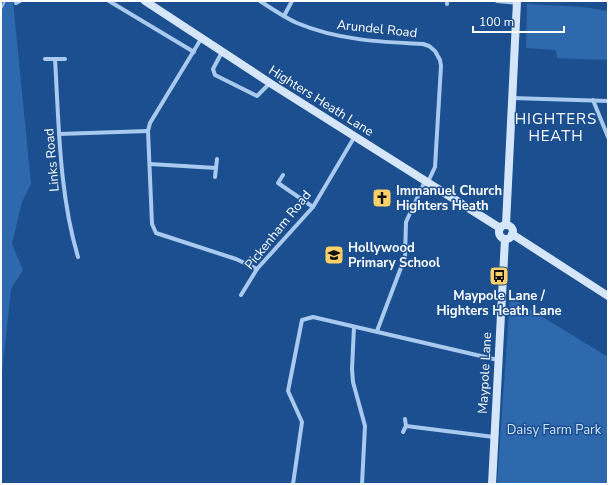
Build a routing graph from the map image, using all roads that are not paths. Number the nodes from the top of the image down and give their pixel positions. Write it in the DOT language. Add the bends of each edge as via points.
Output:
graph roads {
  1 [pos="109,1"];
  2 [pos="145,1"];
  3 [pos="260,1"];
  4 [pos="292,1"];
  5 [pos="497,1"];
  6 [pos="517,2"];
  7 [pos="284,16"];
  8 [pos="202,39"];
  9 [pos="194,52"];
  10 [pos="222,52"];
  11 [pos="45,59"];
  12 [pos="55,59"];
  13 [pos="65,59"];
  14 [pos="270,83"];
  15 [pos="512,98"];
  16 [pos="593,100"];
  17 [pos="608,101"];
  18 [pos="148,131"];
  19 [pos="59,134"];
  20 [pos="355,136"];
  21 [pos="608,137"];
  22 [pos="217,159"];
  23 [pos="150,164"];
  24 [pos="216,168"];
  25 [pos="283,175"];
  26 [pos="215,177"];
  27 [pos="427,181"];
  28 [pos="313,207"];
  29 [pos="506,212"];
  30 [pos="485,219"];
  31 [pos="503,226"];
  32 [pos="512,234"];
  33 [pos="505,239"];
  34 [pos="78,257"];
  35 [pos="258,269"];
  36 [pos="241,295"];
  37 [pos="608,296"];
  38 [pos="354,327"];
  39 [pos="377,331"];
  40 [pos="498,360"];
  41 [pos="405,419"];
  42 [pos="406,426"];
  43 [pos="403,432"];
  44 [pos="494,437"];
  45 [pos="293,484"];
  46 [pos="362,484"];
  47 [pos="492,484"];
  1 -- 9 [label="street"];
  2 -- 8 [label="street, Highters Heath Lane"];
  3 -- 7 [label="street, Arundel Road"];
  4 -- 7 [label="street"];
  5 -- 6 [label="street"];
  6 -- 15 [label="street"];
  7 -- 27 [label="street, Arundel Road" via="316,30 349,39 423,44 436,51 440,60 440,96 435,167"];
  8 -- 9 [label="street"];
  8 -- 10 [label="street, Highters Heath Lane"];
  9 -- 18 [label="street"];
  10 -- 14 [label="street, Highters Heath Lane"];
  10 -- 14 [label="street" via="213,69 215,75 257,96"];
  11 -- 12 [label="street"];
  12 -- 13 [label="street"];
  12 -- 19 [label="street, Links Road"];
  14 -- 20 [label="street, Highters Heath Lane"];
  15 -- 16 [label="street"];
  15 -- 29 [label="street"];
  16 -- 17 [label="street"];
  16 -- 21 [label="street"];
  18 -- 19 [label="street"];
  18 -- 23 [label="street"];
  19 -- 34 [label="street, Links Road" via="63,184"];
  20 -- 27 [label="street, Highters Heath Lane"];
  20 -- 28 [label="street, Pickenham Road"];
  22 -- 24 [label="street"];
  23 -- 24 [label="street"];
  23 -- 35 [label="street" via="152,224 156,233 236,259"];
  24 -- 26 [label="street"];
  25 -- 28 [label="street" via="278,183"];
  27 -- 30 [label="street, Highters Heath Lane"];
  27 -- 39 [label="street, Arundel Road" via="406,222 405,257"];
  28 -- 35 [label="street, Pickenham Road"];
  29 -- 30 [label="street" via="494,219"];
  29 -- 31 [label="street"];
  30 -- 31 [label="street, Highters Heath Lane"];
  31 -- 32 [label="street" via="512,228"];
  31 -- 33 [label="street" via="499,235"];
  32 -- 33 [label="street"];
  32 -- 37 [label="street"];
  33 -- 40 [label="street, Maypole Lane"];
  35 -- 36 [label="street, Pickenham Road"];
  38 -- 39 [label="street"];
  38 -- 45 [label="street" via="313,317 305,318 301,323 288,391 302,422"];
  38 -- 46 [label="street" via="351,355 353,382 365,426"];
  39 -- 40 [label="street"];
  40 -- 44 [label="street, Maypole Lane"];
  41 -- 42 [label="street"];
  42 -- 43 [label="street"];
  42 -- 44 [label="street"];
  44 -- 47 [label="street, Maypole Lane"];
}
